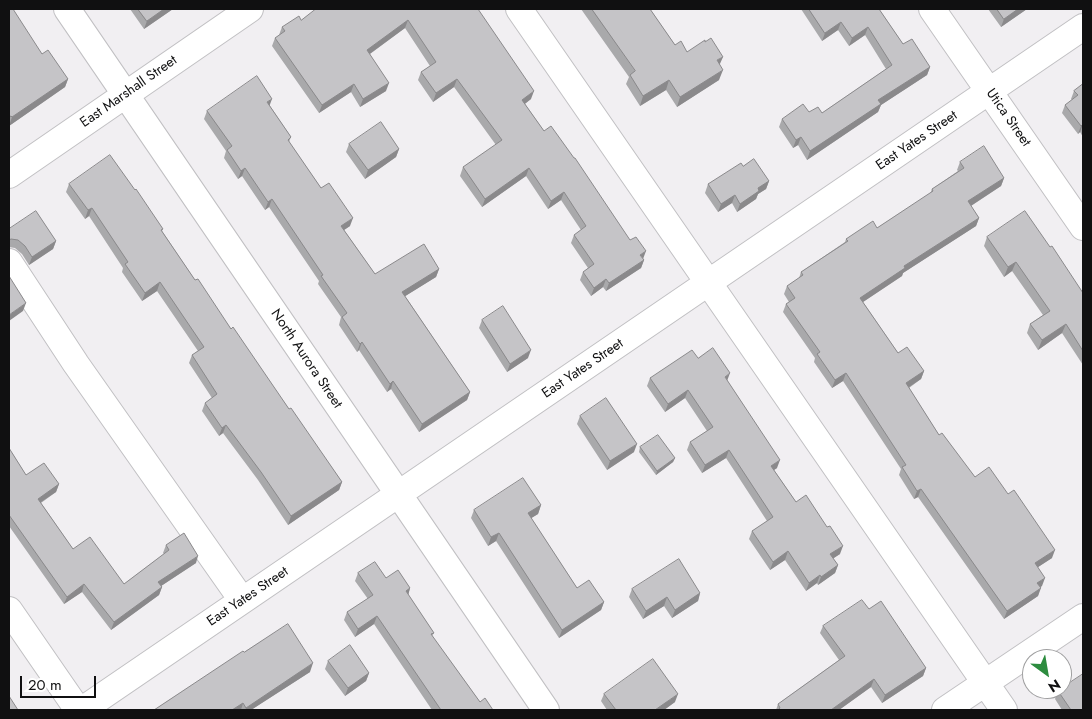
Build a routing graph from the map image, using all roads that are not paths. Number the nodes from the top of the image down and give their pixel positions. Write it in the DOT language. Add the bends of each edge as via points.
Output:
graph roads {
  1 [pos="67,9"];
  2 [pos="250,9"];
  3 [pos="519,9"];
  4 [pos="932,9"];
  5 [pos="1083,27"];
  6 [pos="989,92"];
  7 [pos="125,94"];
  8 [pos="9,175"];
  9 [pos="1083,227"];
  10 [pos="9,262"];
  11 [pos="709,283"];
  12 [pos="398,494"];
  13 [pos="242,600"];
  14 [pos="9,610"];
  15 [pos="1083,617"];
  16 [pos="985,683"];
  17 [pos="78,710"];
  18 [pos="82,710"];
  19 [pos="546,710"];
  20 [pos="945,710"];
  21 [pos="1004,710"];
  1 -- 7 [label="street, North Aurora Street"];
  2 -- 7 [label="street, East Marshall Street"];
  3 -- 11 [label="street"];
  4 -- 6 [label="street, Utica Street"];
  5 -- 6 [label="street, East Yates Street"];
  6 -- 9 [label="street, Utica Street"];
  6 -- 11 [label="street, East Yates Street"];
  7 -- 8 [label="street, East Marshall Street"];
  7 -- 12 [label="street, North Aurora Street"];
  10 -- 13 [label="street" via="76,364"];
  11 -- 12 [label="street, East Yates Street"];
  11 -- 16 [label="street"];
  12 -- 13 [label="street, East Yates Street"];
  12 -- 19 [label="street, North Aurora Street"];
  13 -- 18 [label="street, East Yates Street"];
  14 -- 17 [label="street"];
  15 -- 16 [label="street"];
  16 -- 20 [label="street"];
  16 -- 21 [label="street"];
}
